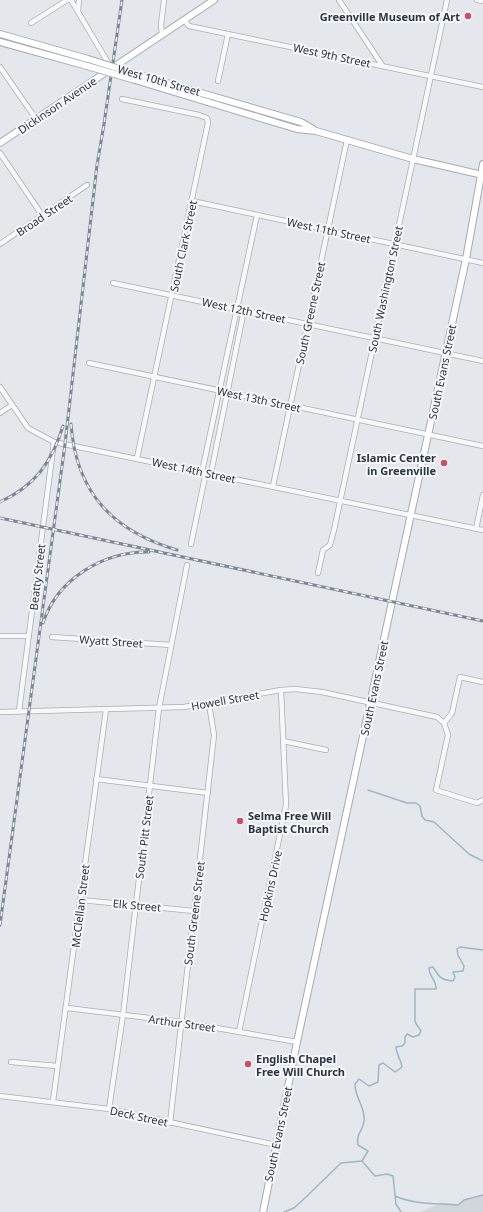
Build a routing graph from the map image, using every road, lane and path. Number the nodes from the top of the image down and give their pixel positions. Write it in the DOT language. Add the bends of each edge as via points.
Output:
graph roads {
  1 [pos="67,0"];
  2 [pos="71,0"];
  3 [pos="79,0"];
  4 [pos="164,0"];
  5 [pos="214,0"];
  6 [pos="339,0"];
  7 [pos="447,0"];
  8 [pos="477,0"];
  9 [pos="483,1"];
  10 [pos="78,11"];
  11 [pos="184,20"];
  12 [pos="31,23"];
  13 [pos="0,34"];
  14 [pos="228,34"];
  15 [pos="162,35"];
  16 [pos="0,42"];
  17 [pos="87,62"];
  18 [pos="382,66"];
  19 [pos="0,68"];
  20 [pos="112,69"];
  21 [pos="431,75"];
  22 [pos="218,81"];
  23 [pos="483,87"];
  24 [pos="122,99"];
  25 [pos="36,119"];
  26 [pos="347,140"];
  27 [pos="0,143"];
  28 [pos="0,153"];
  29 [pos="413,159"];
  30 [pos="483,164"];
  31 [pos="482,175"];
  32 [pos="88,185"];
  33 [pos="192,201"];
  34 [pos="42,215"];
  35 [pos="257,215"];
  36 [pos="328,230"];
  37 [pos="0,244"];
  38 [pos="395,244"];
  39 [pos="466,259"];
  40 [pos="483,263"];
  41 [pos="113,283"];
  42 [pos="172,295"];
  43 [pos="237,309"];
  44 [pos="244,310"];
  45 [pos="308,324"];
  46 [pos="375,338"];
  47 [pos="446,353"];
  48 [pos="483,361"];
  49 [pos="90,362"];
  50 [pos="155,376"];
  51 [pos="0,386"];
  52 [pos="219,390"];
  53 [pos="227,392"];
  54 [pos="12,404"];
  55 [pos="290,406"];
  56 [pos="0,413"];
  57 [pos="358,420"];
  58 [pos="428,434"];
  59 [pos="54,442"];
  60 [pos="483,446"];
  61 [pos="137,458"];
  62 [pos="206,472"];
  63 [pos="273,486"];
  64 [pos="483,495"];
  65 [pos="340,501"];
  66 [pos="411,516"];
  67 [pos="476,528"];
  68 [pos="483,530"];
  69 [pos="191,544"];
  70 [pos="187,565"];
  71 [pos="318,573"];
  72 [pos="0,636"];
  73 [pos="29,636"];
  74 [pos="52,637"];
  75 [pos="170,645"];
  76 [pos="483,682"];
  77 [pos="281,690"];
  78 [pos="370,702"];
  79 [pos="209,704"];
  80 [pos="160,708"];
  81 [pos="106,710"];
  82 [pos="19,711"];
  83 [pos="0,712"];
  84 [pos="444,723"];
  85 [pos="283,741"];
  86 [pos="326,750"];
  87 [pos="96,780"];
  88 [pos="150,786"];
  89 [pos="208,793"];
  90 [pos="483,800"];
  91 [pos="81,900"];
  92 [pos="136,905"];
  93 [pos="194,911"];
  94 [pos="67,1008"];
  95 [pos="123,1015"];
  96 [pos="182,1022"];
  97 [pos="239,1032"];
  98 [pos="297,1042"];
  99 [pos="11,1062"];
  100 [pos="57,1066"];
  101 [pos="0,1096"];
  102 [pos="53,1101"];
  103 [pos="109,1109"];
  104 [pos="170,1123"];
  105 [pos="276,1145"];
  106 [pos="263,1212"];
  1 -- 12 [label="street"];
  2 -- 10 [label="street"];
  3 -- 10 [label="street"];
  4 -- 15 [label="street"];
  5 -- 11 [label="main road, Dickinson Avenue"];
  6 -- 18 [label="street"];
  7 -- 21 [label="street, South Washington Street"];
  8 -- 9 [label="street"];
  10 -- 20 [label="street"];
  11 -- 14 [label="street, West 9th Street" via="189,26"];
  11 -- 15 [label="main road, Dickinson Avenue"];
  13 -- 17 [label="main road, West 10th Street"];
  14 -- 18 [label="street, West 9th Street"];
  14 -- 22 [label="street"];
  15 -- 20 [label="main road, Dickinson Avenue"];
  16 -- 17 [label="main road, West 10th Street"];
  17 -- 26 [label="main road, West 10th Street, bridge" via="297,129 316,131"];
  18 -- 21 [label="street, West 9th Street"];
  19 -- 25 [label="street"];
  20 -- 25 [label="main road, Dickinson Avenue"];
  21 -- 23 [label="street, West 9th Street"];
  21 -- 29 [label="street, South Washington Street"];
  24 -- 33 [label="street, South Clark Street" via="207,118 208,126"];
  25 -- 27 [label="main road, Dickinson Avenue"];
  26 -- 29 [label="main road, West 10th Street"];
  26 -- 36 [label="street, South Greene Street"];
  28 -- 34 [label="street"];
  29 -- 31 [label="main road, West 10th Street"];
  29 -- 38 [label="street, South Washington Street"];
  30 -- 31 [label="main road, South Evans Street"];
  31 -- 39 [label="main road, South Evans Street"];
  32 -- 34 [label="street, Broad Street"];
  33 -- 35 [label="street, West 11th Street"];
  33 -- 42 [label="street, South Clark Street"];
  34 -- 37 [label="street, Broad Street"];
  35 -- 36 [label="street, West 11th Street"];
  35 -- 43 [label="street"];
  36 -- 38 [label="street, West 11th Street"];
  36 -- 45 [label="street, South Greene Street"];
  38 -- 39 [label="street, West 11th Street"];
  38 -- 46 [label="street, South Washington Street"];
  39 -- 40 [label="street, West 11th Street"];
  39 -- 47 [label="main road, South Evans Street"];
  41 -- 42 [label="street, West 12th Street"];
  42 -- 43 [label="street, West 12th Street"];
  42 -- 50 [label="street, South Clark Street"];
  43 -- 44 [label="street, West 12th Street"];
  43 -- 52 [label="street"];
  44 -- 45 [label="street, West 12th Street"];
  44 -- 53 [label="street"];
  45 -- 46 [label="street, West 12th Street"];
  45 -- 55 [label="street, South Greene Street"];
  46 -- 47 [label="street, West 12th Street"];
  46 -- 57 [label="street, South Washington Street"];
  47 -- 48 [label="street, West 12th Street"];
  47 -- 58 [label="main road, South Evans Street"];
  49 -- 50 [label="street, West 13th Street"];
  50 -- 52 [label="street, West 13th Street"];
  50 -- 61 [label="street, South Clark Street"];
  51 -- 54 [label="street, West 14th Street"];
  52 -- 53 [label="street, West 13th Street"];
  52 -- 62 [label="street"];
  53 -- 55 [label="street, West 13th Street"];
  53 -- 62 [label="street"];
  54 -- 56 [label="street"];
  54 -- 59 [label="street, West 14th Street" via="28,428"];
  55 -- 57 [label="street, West 13th Street"];
  55 -- 63 [label="street, South Greene Street"];
  57 -- 58 [label="street, West 13th Street"];
  57 -- 65 [label="street, South Washington Street"];
  58 -- 60 [label="street, West 13th Street"];
  58 -- 66 [label="main road, South Evans Street"];
  59 -- 61 [label="street, West 14th Street"];
  59 -- 73 [label="street, Beatty Street"];
  61 -- 62 [label="street, West 14th Street"];
  62 -- 63 [label="street, West 14th Street"];
  62 -- 69 [label="street"];
  63 -- 65 [label="street, West 14th Street"];
  64 -- 67 [label="street"];
  65 -- 66 [label="street, West 14th Street"];
  65 -- 71 [label="street, South Washington Street" via="330,545 324,550"];
  66 -- 67 [label="street, West 14th Street"];
  66 -- 78 [label="main road, South Evans Street"];
  67 -- 68 [label="street, West 14th Street"];
  70 -- 75 [label="street, South Pitt Street"];
  72 -- 73 [label="street"];
  73 -- 82 [label="street, Beatty Street"];
  74 -- 75 [label="street, Wyatt Street"];
  75 -- 80 [label="street, South Pitt Street"];
  76 -- 84 [label="street" via="460,677 452,713"];
  77 -- 78 [label="street, Howell Street" via="308,690"];
  77 -- 79 [label="street, Howell Street"];
  77 -- 85 [label="street, Hopkins Drive"];
  78 -- 84 [label="street, Howell Street" via="436,716"];
  78 -- 98 [label="main road, South Evans Street"];
  79 -- 80 [label="street, Howell Street"];
  79 -- 89 [label="street, South Greene Street" via="214,735"];
  80 -- 81 [label="street, Howell Street"];
  80 -- 88 [label="street, South Pitt Street"];
  81 -- 82 [label="street, Howell Street"];
  81 -- 87 [label="street, McClellan Street"];
  82 -- 83 [label="street, Howell Street"];
  84 -- 90 [label="street" via="448,735 436,790 477,804"];
  85 -- 86 [label="street"];
  85 -- 97 [label="street, Hopkins Drive" via="286,805"];
  87 -- 88 [label="street"];
  87 -- 91 [label="street, McClellan Street"];
  88 -- 89 [label="street"];
  88 -- 92 [label="street, South Pitt Street"];
  89 -- 93 [label="street, South Greene Street"];
  91 -- 92 [label="street, Elk Street"];
  91 -- 94 [label="street, McClellan Street"];
  92 -- 93 [label="street, Elk Street"];
  92 -- 95 [label="street, South Pitt Street"];
  93 -- 96 [label="street, South Greene Street"];
  94 -- 95 [label="street, Arthur Street"];
  94 -- 100 [label="street, McClellan Street"];
  95 -- 96 [label="street, Arthur Street"];
  95 -- 103 [label="street, South Pitt Street"];
  96 -- 97 [label="street, Arthur Street"];
  96 -- 104 [label="street, South Greene Street"];
  97 -- 98 [label="street, Arthur Street"];
  98 -- 105 [label="main road, South Evans Street"];
  99 -- 100 [label="street"];
  100 -- 102 [label="street, McClellan Street"];
  101 -- 102 [label="street, Deck Street"];
  102 -- 103 [label="street, Deck Street"];
  103 -- 104 [label="street, Deck Street"];
  104 -- 105 [label="street, Deck Street"];
  105 -- 106 [label="main road, South Evans Street"];
}
